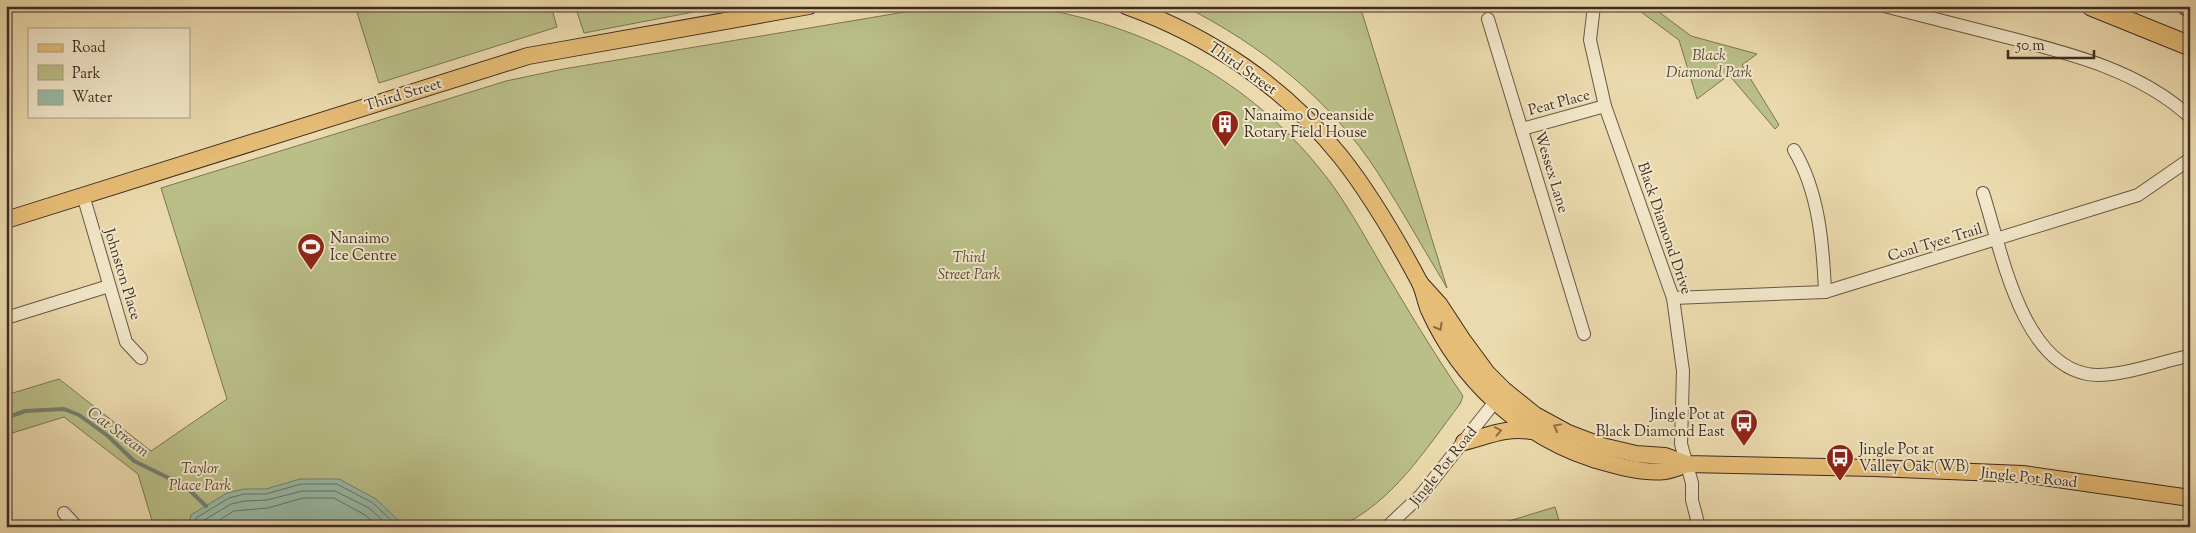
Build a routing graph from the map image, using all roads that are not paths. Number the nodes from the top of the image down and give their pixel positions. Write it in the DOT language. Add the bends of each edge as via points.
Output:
graph roads {
  1 [pos="809,6"];
  2 [pos="1126,6"];
  3 [pos="1594,6"];
  4 [pos="1884,6"];
  5 [pos="2091,6"];
  6 [pos="1488,19"];
  7 [pos="2190,46"];
  8 [pos="1605,106"];
  9 [pos="2190,117"];
  10 [pos="1522,129"];
  11 [pos="1794,150"];
  12 [pos="2190,159"];
  13 [pos="1983,193"];
  14 [pos="82,195"];
  15 [pos="6,220"];
  16 [pos="1998,240"];
  17 [pos="109,286"];
  18 [pos="1825,292"];
  19 [pos="1673,298"];
  20 [pos="6,318"];
  21 [pos="1584,334"];
  22 [pos="2184,357"];
  23 [pos="142,358"];
  24 [pos="1499,396"];
  25 [pos="1533,431"];
  26 [pos="1464,442"];
  27 [pos="1687,464"];
  28 [pos="2190,498"];
  29 [pos="64,513"];
  30 [pos="77,527"];
  31 [pos="1387,527"];
  32 [pos="1699,527"];
  1 -- 14 [label="main road, Third Street" via="528,56"];
  2 -- 24 [label="main road, Third Street" via="1210,44 1256,74 1325,138 1353,174 1420,283 1439,304"];
  3 -- 8 [label="street, Black Diamond Drive" via="1590,40"];
  4 -- 9 [label="street" via="2075,56 2116,71 2177,105"];
  5 -- 7 [label="highway"];
  6 -- 10 [label="street, Wessex Lane"];
  8 -- 10 [label="street, Peat Place"];
  8 -- 19 [label="street, Black Diamond Drive"];
  10 -- 21 [label="street, Wessex Lane"];
  11 -- 18 [label="street" via="1807,172 1824,248"];
  12 -- 16 [label="street, Coal Tyee Trail" via="2138,195"];
  13 -- 16 [label="street"];
  14 -- 15 [label="main road, Third Street"];
  14 -- 17 [label="street, Johnston Place"];
  16 -- 18 [label="street, Coal Tyee Trail"];
  16 -- 22 [label="street" via="2015,299 2045,351 2066,366 2087,374 2117,373"];
  17 -- 20 [label="street"];
  17 -- 23 [label="street, Johnston Place" via="126,342"];
  18 -- 19 [label="street, Coal Tyee Trail"];
  19 -- 27 [label="street, Black Diamond Drive" via="1683,371 1681,444"];
  24 -- 25 [label="main road, Jingle Pot Road" via="1514,419"];
  24 -- 26 [label="street, Jingle Pot Road"];
  27 -- 24 [label="main road, Jingle Pot Road, one-way" via="1665,456 1620,451 1580,438"];
  26 -- 25 [label="main road, one-way" via="1499,430"];
  25 -- 27 [label="main road, Jingle Pot Road" via="1575,452 1608,463 1664,471"];
  26 -- 31 [label="street, Jingle Pot Road" via="1421,495"];
  27 -- 28 [label="main road, Jingle Pot Road" via="1996,472"];
  27 -- 32 [label="street, Black Diamond Drive"];
  29 -- 30 [label="street"];
}
